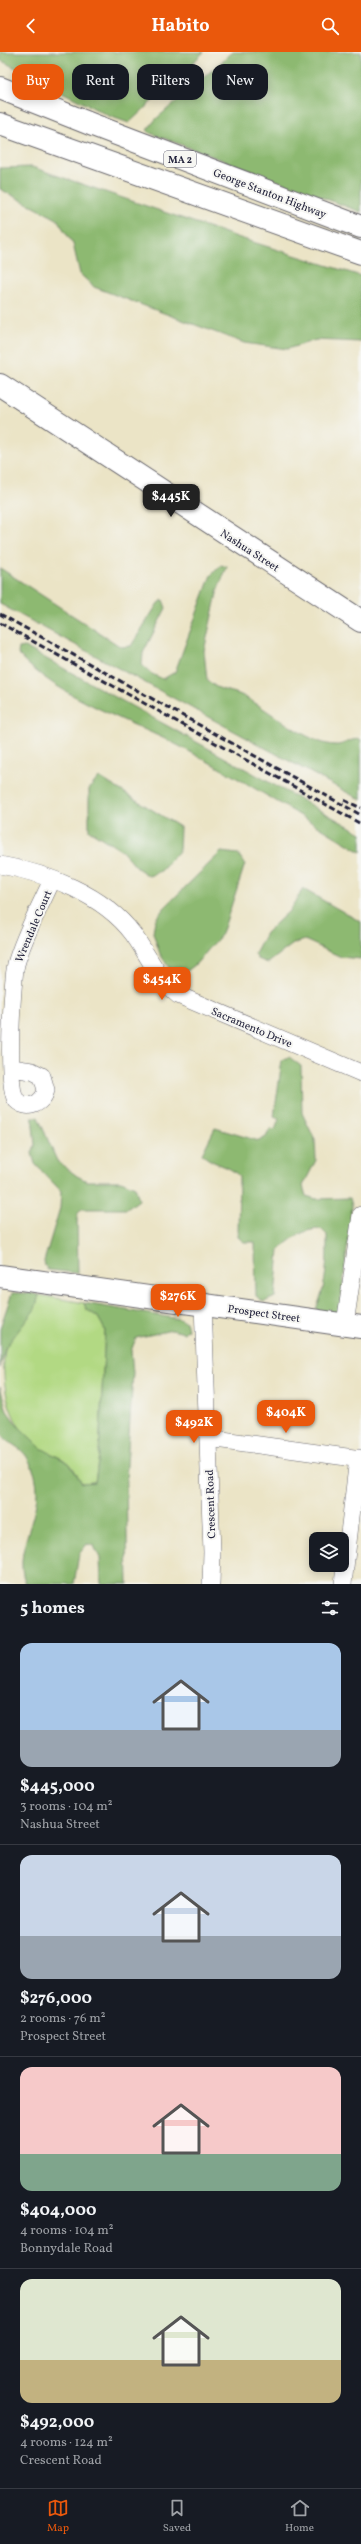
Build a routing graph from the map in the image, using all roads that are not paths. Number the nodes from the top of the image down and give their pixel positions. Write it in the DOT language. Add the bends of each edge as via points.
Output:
graph roads {
  1 [pos="0,88"];
  2 [pos="0,124"];
  3 [pos="361,226"];
  4 [pos="361,253"];
  5 [pos="0,385"];
  6 [pos="361,621"];
  7 [pos="0,865"];
  8 [pos="52,880"];
  9 [pos="11,1068"];
  10 [pos="361,1073"];
  11 [pos="361,1215"];
  12 [pos="0,1276"];
  13 [pos="203,1304"];
  14 [pos="353,1325"];
  15 [pos="208,1438"];
  16 [pos="359,1458"];
  17 [pos="211,1584"];
  18 [pos="343,1584"];
  1 -- 3 [label="main road, George Stanton Highway / MA 2" via="93,126"];
  2 -- 4 [label="main road, MA 2"];
  5 -- 6 [label="main road, Nashua Street"];
  7 -- 8 [label="street, Sacramento Drive"];
  8 -- 9 [label="street, Wrendale Court" via="17,964 13,992"];
  8 -- 10 [label="street, Sacramento Drive" via="81,893 115,915 132,933 164,982 178,996"];
  11 -- 14 [label="street"];
  12 -- 13 [label="main road, Prospect Street"];
  13 -- 14 [label="main road, Prospect Street"];
  13 -- 15 [label="street, Crescent Road"];
  15 -- 16 [label="street"];
  15 -- 17 [label="street, Crescent Road"];
  16 -- 18 [label="street"];
}
